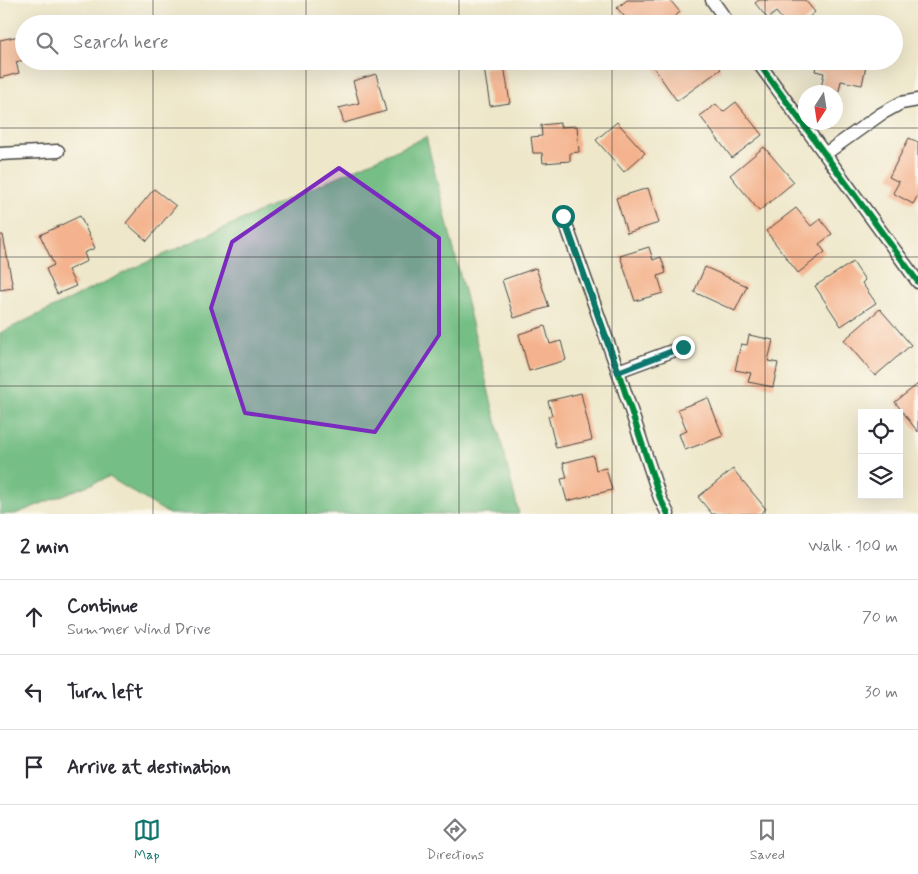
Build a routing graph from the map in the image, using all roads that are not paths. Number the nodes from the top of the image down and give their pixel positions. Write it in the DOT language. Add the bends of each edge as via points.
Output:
graph roads {
  1 [pos="712,0"];
  2 [pos="723,15"];
  3 [pos="764,70"];
  4 [pos="918,100"];
  5 [pos="58,151"];
  6 [pos="0,154"];
  7 [pos="825,154"];
  8 [pos="563,216"];
  9 [pos="918,282"];
  10 [pos="683,347"];
  11 [pos="618,372"];
  12 [pos="668,514"];
  1 -- 2 [label="street"];
  3 -- 7 [label="street"];
  4 -- 7 [label="street" via="901,103 881,114"];
  5 -- 6 [label="street"];
  7 -- 9 [label="street"];
  8 -- 11 [label="street"];
  10 -- 11 [label="street"];
  11 -- 12 [label="street"];
}
